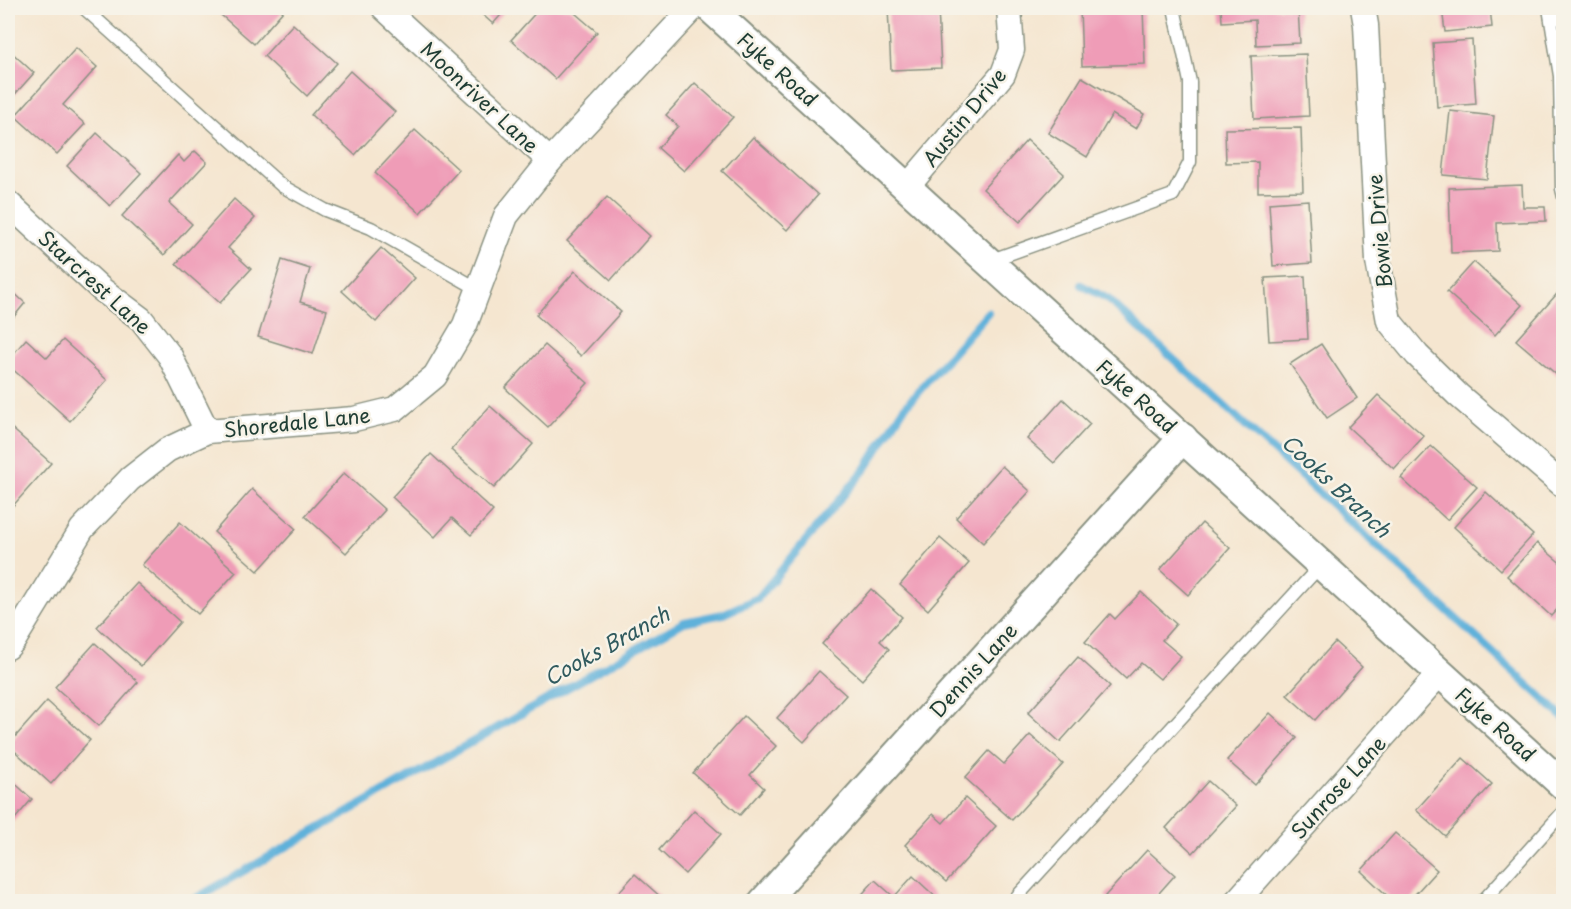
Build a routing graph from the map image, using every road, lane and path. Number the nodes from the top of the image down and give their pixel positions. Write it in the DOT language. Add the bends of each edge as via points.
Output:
graph roads {
  1 [pos="84,8"];
  2 [pos="384,8"];
  3 [pos="693,8"];
  4 [pos="710,8"];
  5 [pos="1009,8"];
  6 [pos="1174,8"];
  7 [pos="1363,8"];
  8 [pos="1555,15"];
  9 [pos="550,162"];
  10 [pos="907,187"];
  11 [pos="1563,197"];
  12 [pos="8,202"];
  13 [pos="989,261"];
  14 [pos="478,289"];
  15 [pos="207,431"];
  16 [pos="1183,438"];
  17 [pos="1563,486"];
  18 [pos="1321,565"];
  19 [pos="8,647"];
  20 [pos="1440,673"];
  21 [pos="1563,786"];
  22 [pos="1563,811"];
  23 [pos="764,902"];
  24 [pos="1012,902"];
  25 [pos="1236,902"];
  26 [pos="1482,902"];
  1 -- 14 [label="lane" via="282,186 325,210 371,228"];
  2 -- 9 [label="street, Moonriver Lane"];
  3 -- 9 [label="street, Shoredale Lane"];
  4 -- 10 [label="street, Fyke Road"];
  5 -- 10 [label="street, Austin Drive" via="1012,50 1003,74"];
  6 -- 13 [label="lane" via="1190,82 1190,162 1173,195"];
  7 -- 17 [label="street, Bowie Drive" via="1378,261 1389,321 1458,395"];
  8 -- 11 [label="lane"];
  9 -- 14 [label="street, Shoredale Lane" via="506,216"];
  10 -- 13 [label="street, Fyke Road"];
  12 -- 15 [label="street, Starcrest Lane" via="101,288 141,319 170,356"];
  13 -- 16 [label="street, Fyke Road"];
  14 -- 15 [label="street, Shoredale Lane" via="465,325 435,376 395,408 354,419"];
  15 -- 19 [label="street, Shoredale Lane" via="167,450 130,479 82,529"];
  16 -- 18 [label="street, Fyke Road"];
  16 -- 23 [label="street, Dennis Lane"];
  18 -- 20 [label="street, Fyke Road"];
  18 -- 24 [label="lane"];
  20 -- 21 [label="street, Fyke Road"];
  20 -- 25 [label="street, Sunrose Lane"];
  22 -- 26 [label="lane"];
}
